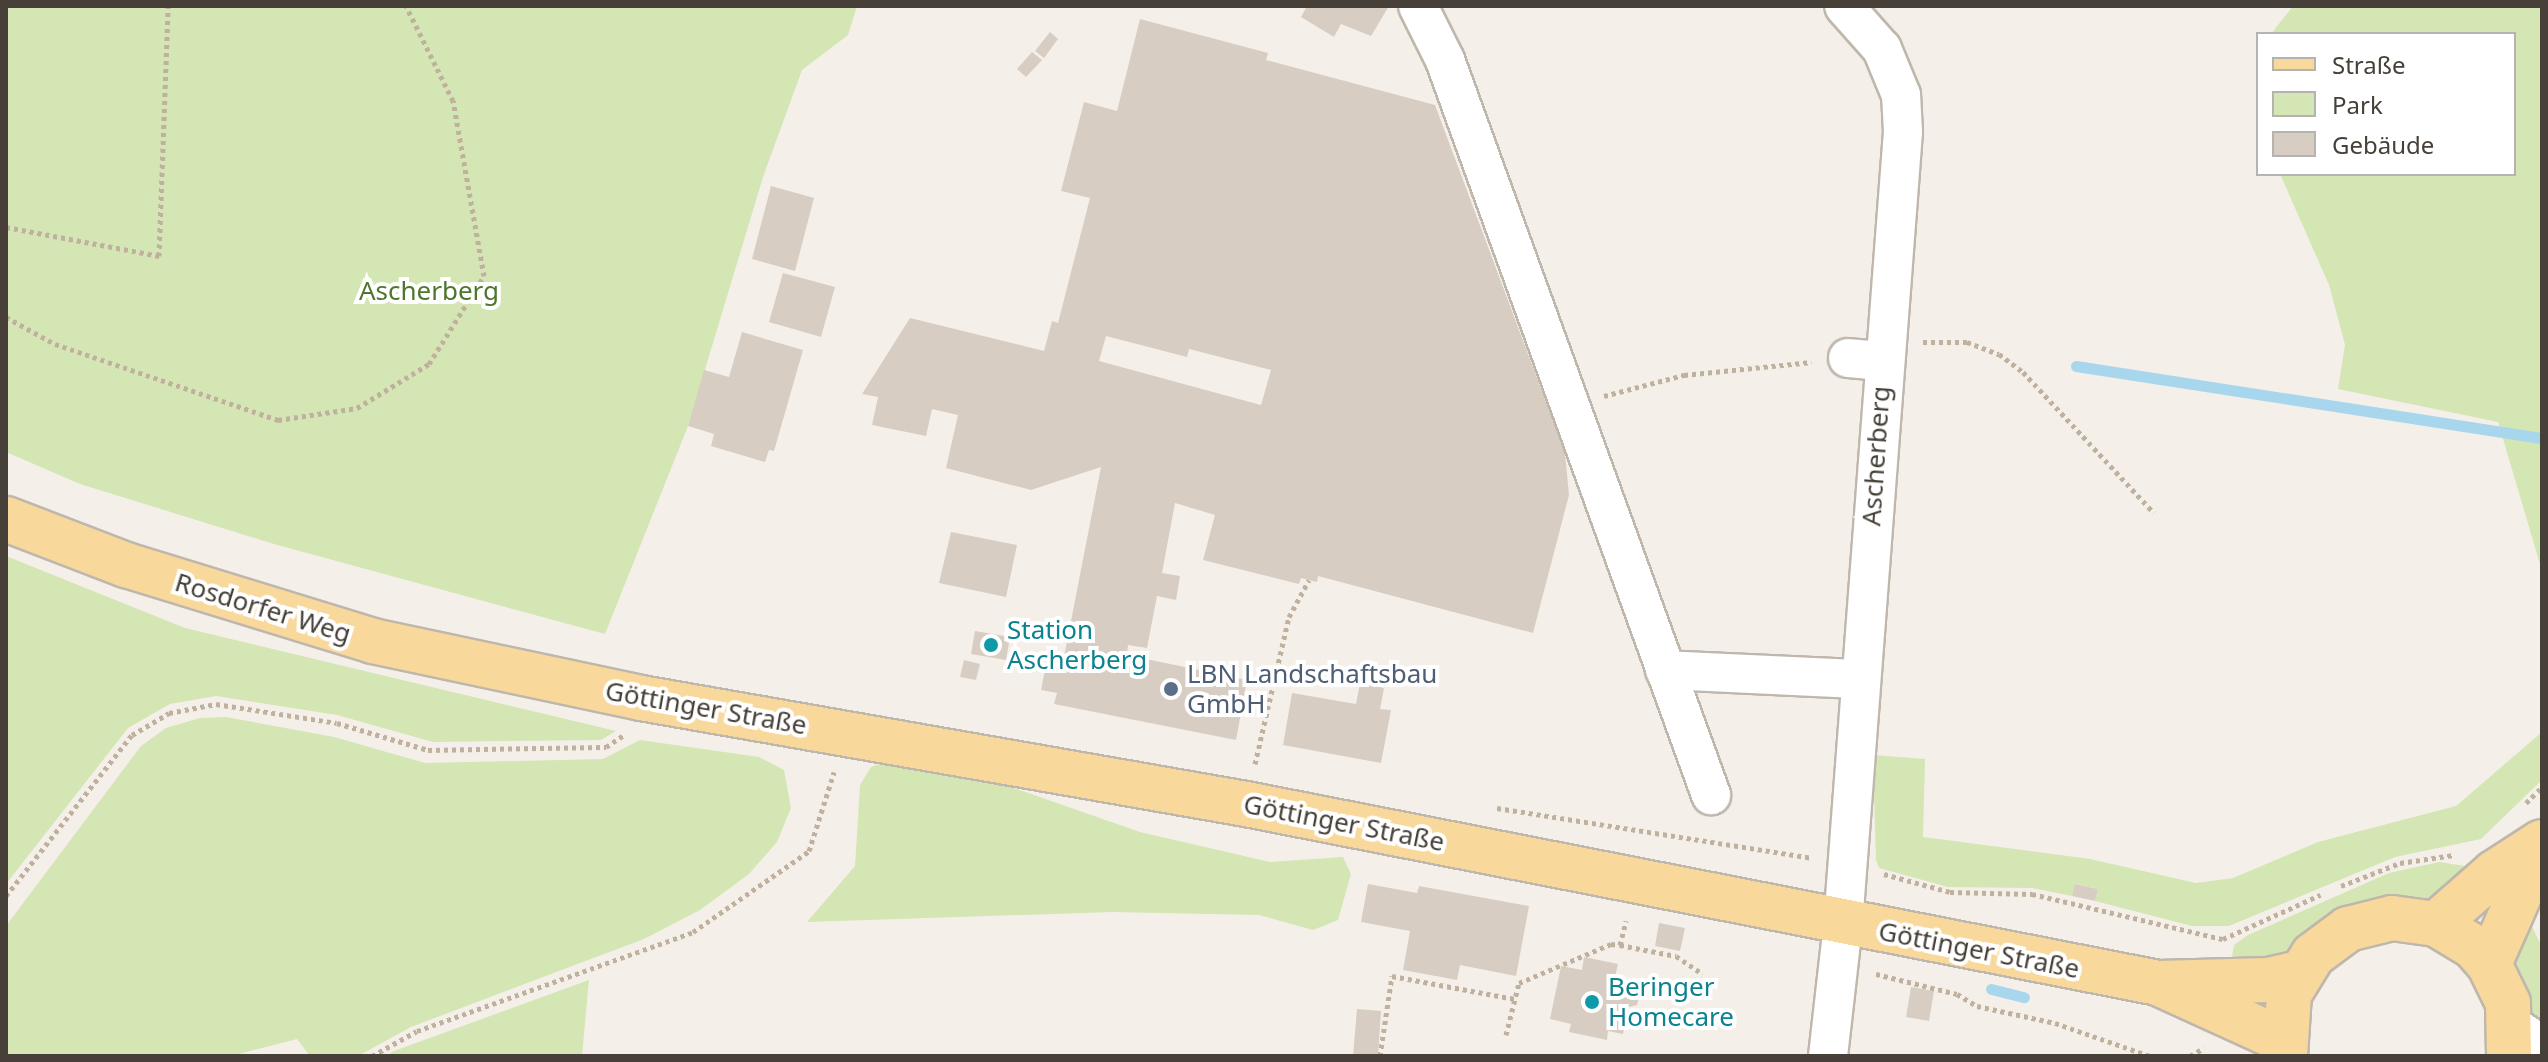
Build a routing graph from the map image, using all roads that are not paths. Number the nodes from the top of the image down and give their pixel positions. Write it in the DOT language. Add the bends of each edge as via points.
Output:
graph roads {
  1 [pos="1418,6"];
  2 [pos="1844,6"];
  3 [pos="6,519"];
  4 [pos="1665,670"];
  5 [pos="527,674"];
  6 [pos="1859,679"];
  7 [pos="1711,795"];
  8 [pos="2542,843"];
  9 [pos="2436,924"];
  10 [pos="1840,944"];
  11 [pos="2489,964"];
  12 [pos="2300,973"];
  13 [pos="2158,983"];
  14 [pos="2521,1042"];
  15 [pos="2284,1048"];
  16 [pos="1828,1056"];
  1 -- 4 [label="street" via="1445,60"];
  2 -- 6 [label="street, Ascherberg" via="1882,49 1901,95 1903,132 1866,359"];
  3 -- 5 [label="main road, Rosdorfer Weg" via="254,608 373,641"];
  4 -- 6 [label="street"];
  4 -- 7 [label="street"];
  5 -- 10 [label="main road, Göttinger Straße" via="1246,804 1634,881"];
  6 -- 10 [label="street, Ascherberg"];
  8 -- 9 [label="main road" via="2494,873"];
  8 -- 11 [label="main road"];
  9 -- 11 [label="main road, Göttinger Straße" via="2474,947"];
  9 -- 12 [label="main road, Göttinger Straße" via="2392,918 2348,929 2321,947"];
  10 -- 13 [label="main road, Göttinger Straße"];
  10 -- 16 [label="street, Ascherberg"];
  11 -- 14 [label="main road, Göttinger Straße"];
  12 -- 13 [label="main road, Göttinger Straße" via="2259,980"];
  12 -- 15 [label="main road, Göttinger Straße" via="2287,1005"];
  13 -- 15 [label="main road, Göttinger Straße"];
}
